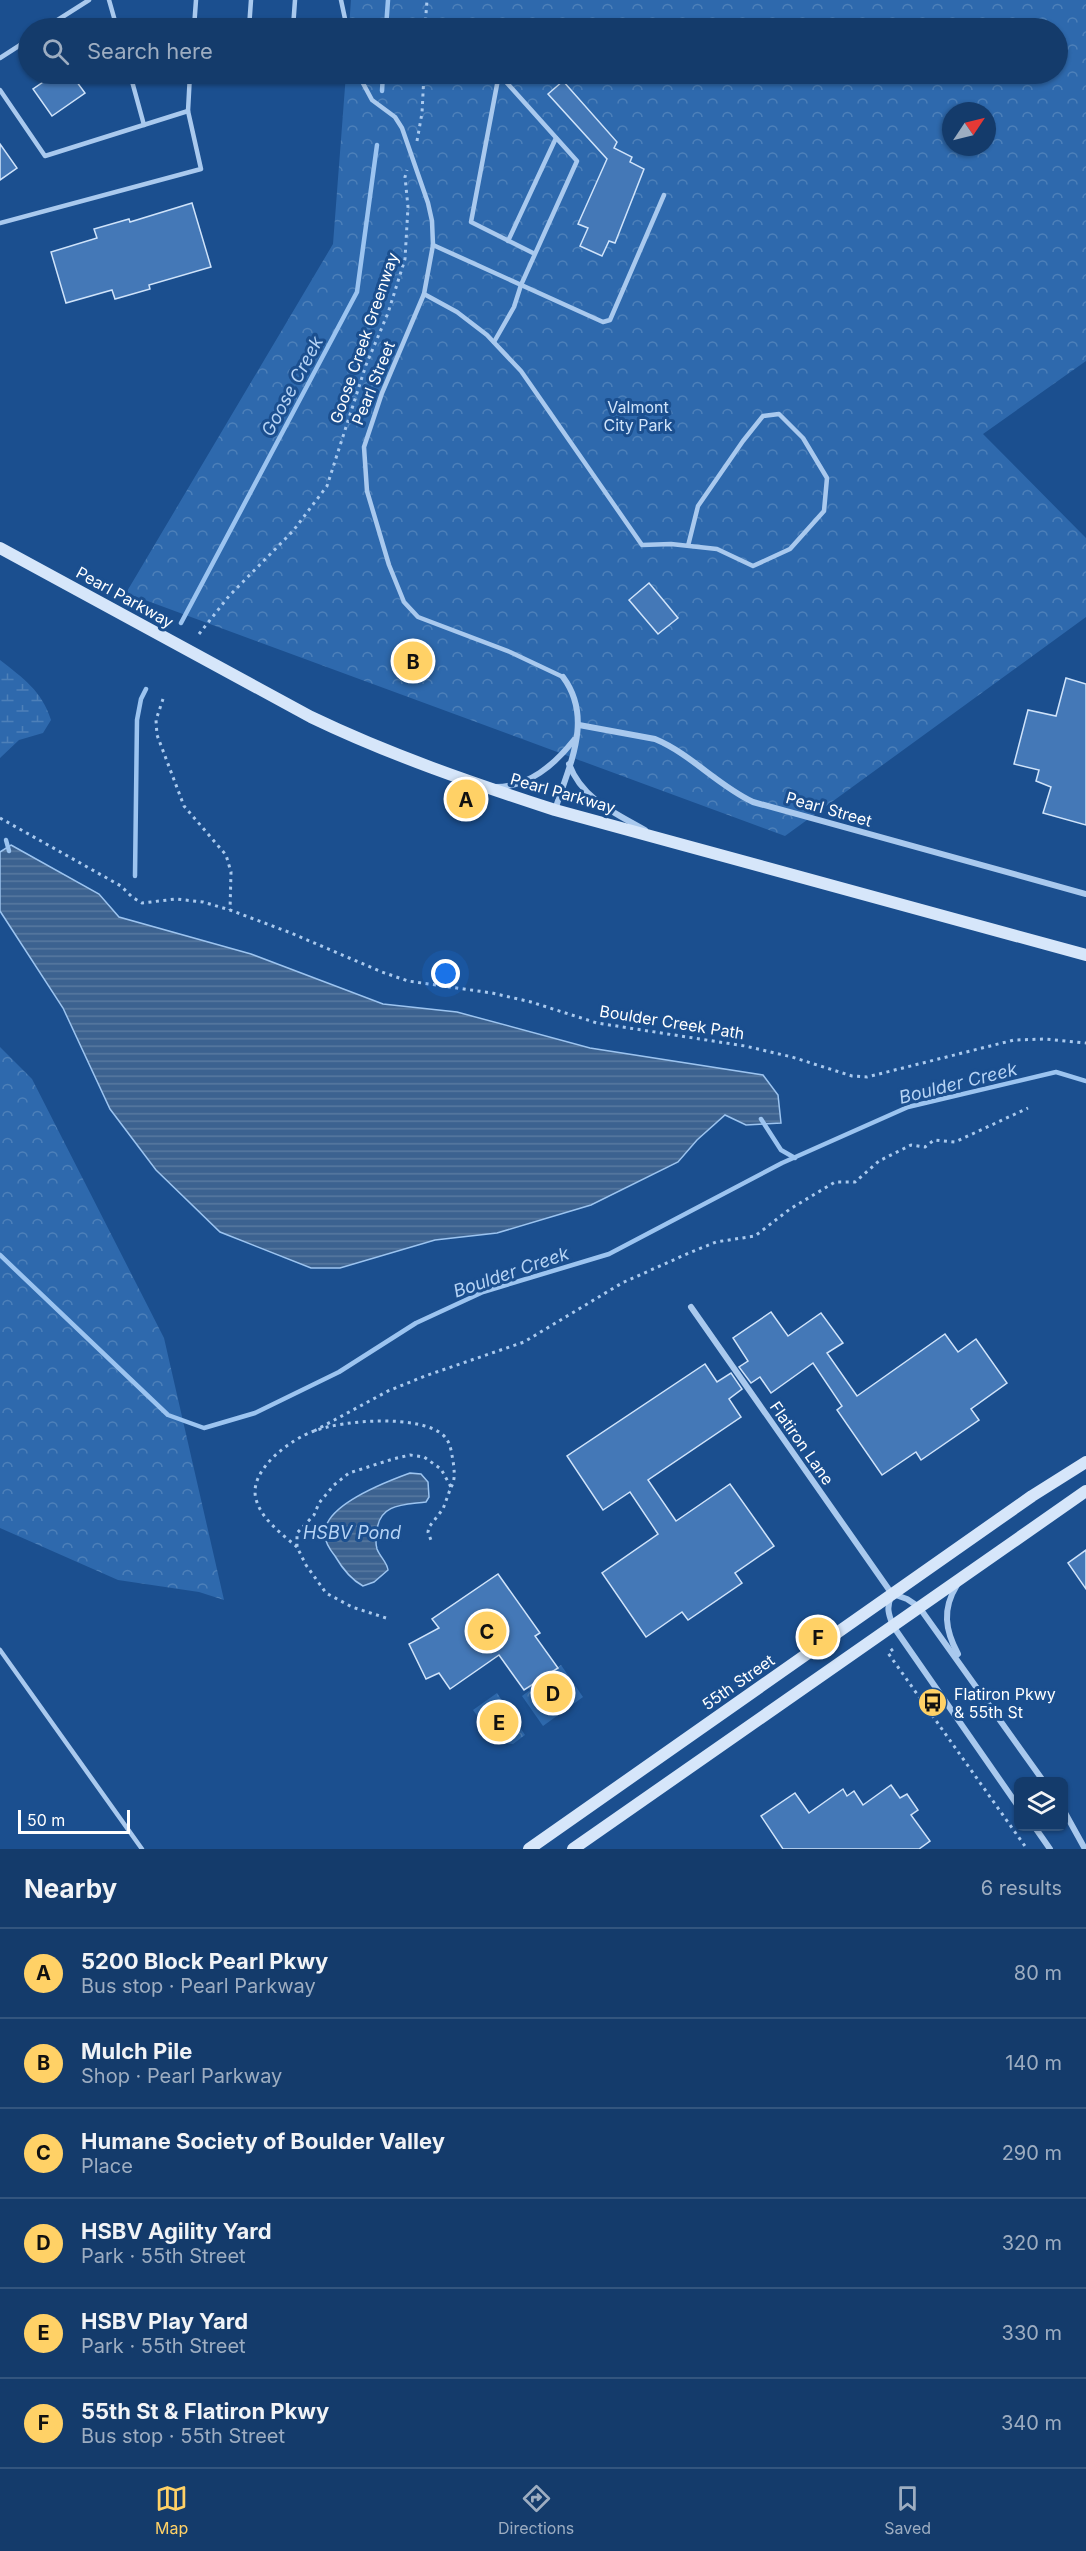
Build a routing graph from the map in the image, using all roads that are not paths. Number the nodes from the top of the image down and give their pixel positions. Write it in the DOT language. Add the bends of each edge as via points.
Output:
graph roads {
  1 [pos="89,0"];
  2 [pos="109,0"];
  3 [pos="196,0"];
  4 [pos="251,0"];
  5 [pos="295,0"];
  6 [pos="341,0"];
  7 [pos="61,18"];
  8 [pos="114,18"];
  9 [pos="195,18"];
  10 [pos="250,18"];
  11 [pos="294,18"];
  12 [pos="345,18"];
  13 [pos="18,46"];
  14 [pos="0,58"];
  15 [pos="133,84"];
  16 [pos="189,84"];
  17 [pos="363,84"];
  18 [pos="497,84"];
  19 [pos="508,84"];
  20 [pos="0,90"];
  21 [pos="188,111"];
  22 [pos="144,125"];
  23 [pos="556,138"];
  24 [pos="664,195"];
  25 [pos="0,223"];
  26 [pos="508,241"];
  27 [pos="433,245"];
  28 [pos="535,254"];
  29 [pos="521,285"];
  30 [pos="424,294"];
  31 [pos="494,342"];
  32 [pos="688,546"];
  33 [pos="0,548"];
  34 [pos="563,677"];
  35 [pos="579,725"];
  36 [pos="576,737"];
  37 [pos="569,763"];
  38 [pos="485,787"];
  39 [pos="555,810"];
  40 [pos="659,837"];
  41 [pos="1086,894"];
  42 [pos="1086,955"];
  43 [pos="691,1307"];
  44 [pos="1086,1462"];
  45 [pos="1086,1491"];
  46 [pos="964,1576"];
  47 [pos="892,1594"];
  48 [pos="919,1607"];
  49 [pos="893,1626"];
  50 [pos="0,1650"];
  51 [pos="966,1671"];
  52 [pos="1040,1777"];
  53 [pos="1014,1800"];
  54 [pos="1068,1818"];
  55 [pos="1037,1831"];
  56 [pos="140,1848"];
  57 [pos="529,1849"];
  58 [pos="573,1849"];
  59 [pos="1050,1849"];
  60 [pos="1085,1849"];
  1 -- 7 [label="lane"];
  2 -- 8 [label="lane"];
  3 -- 9 [label="lane"];
  4 -- 10 [label="lane"];
  5 -- 11 [label="lane"];
  6 -- 12 [label="lane"];
  13 -- 14 [label="lane"];
  15 -- 22 [label="lane"];
  16 -- 21 [label="lane"];
  17 -- 27 [label="lane, Pearl Street" via="372,100 395,117 402,128 432,221"];
  18 -- 26 [label="lane" via="471,222"];
  19 -- 23 [label="lane"];
  20 -- 22 [label="lane" via="45,156"];
  21 -- 22 [label="lane"];
  21 -- 25 [label="lane" via="201,169"];
  23 -- 26 [label="lane"];
  23 -- 28 [label="lane" via="577,161"];
  24 -- 29 [label="lane" via="610,320 603,322"];
  26 -- 28 [label="lane"];
  27 -- 29 [label="lane"];
  27 -- 30 [label="lane, Pearl Street"];
  28 -- 29 [label="lane"];
  29 -- 31 [label="lane" via="507,322"];
  30 -- 31 [label="lane" via="457,312"];
  30 -- 34 [label="lane, Pearl Street" via="364,447 367,491 396,586 410,611 418,617 510,651"];
  31 -- 32 [label="lane" via="546,404 642,545"];
  32 -- 32 [label="lane" via="717,549 753,566 790,549 824,511 827,478 803,438 778,414 763,416 742,441 698,506"];
  33 -- 38 [label="main road, Pearl Parkway" via="311,717 363,742"];
  34 -- 35 [label="street, Pearl Street" via="576,699"];
  35 -- 36 [label="street, Pearl Street"];
  35 -- 41 [label="street, Pearl Street" via="654,739 683,753 724,787 753,802"];
  36 -- 37 [label="street, Pearl Street"];
  36 -- 38 [label="street" via="557,759 532,778 510,786"];
  37 -- 39 [label="street, Pearl Street"];
  37 -- 40 [label="street" via="581,787 595,801"];
  38 -- 39 [label="main road, Pearl Parkway"];
  39 -- 40 [label="main road, Pearl Parkway"];
  40 -- 42 [label="main road, Pearl Parkway"];
  43 -- 47 [label="street, Flatiron Lane"];
  44 -- 47 [label="main road, 55th Street"];
  45 -- 46 [label="main road"];
  46 -- 48 [label="main road"];
  46 -- 51 [label="street" via="952,1592 946,1617 949,1635"];
  47 -- 48 [label="street"];
  47 -- 49 [label="street" via="888,1604"];
  47 -- 57 [label="main road, 55th Street"];
  48 -- 49 [label="main road"];
  48 -- 51 [label="street"];
  49 -- 53 [label="street"];
  49 -- 58 [label="main road"];
  50 -- 56 [label="lane"];
  51 -- 52 [label="street"];
  54 -- 60 [label="street"];
  55 -- 59 [label="street"];
}
